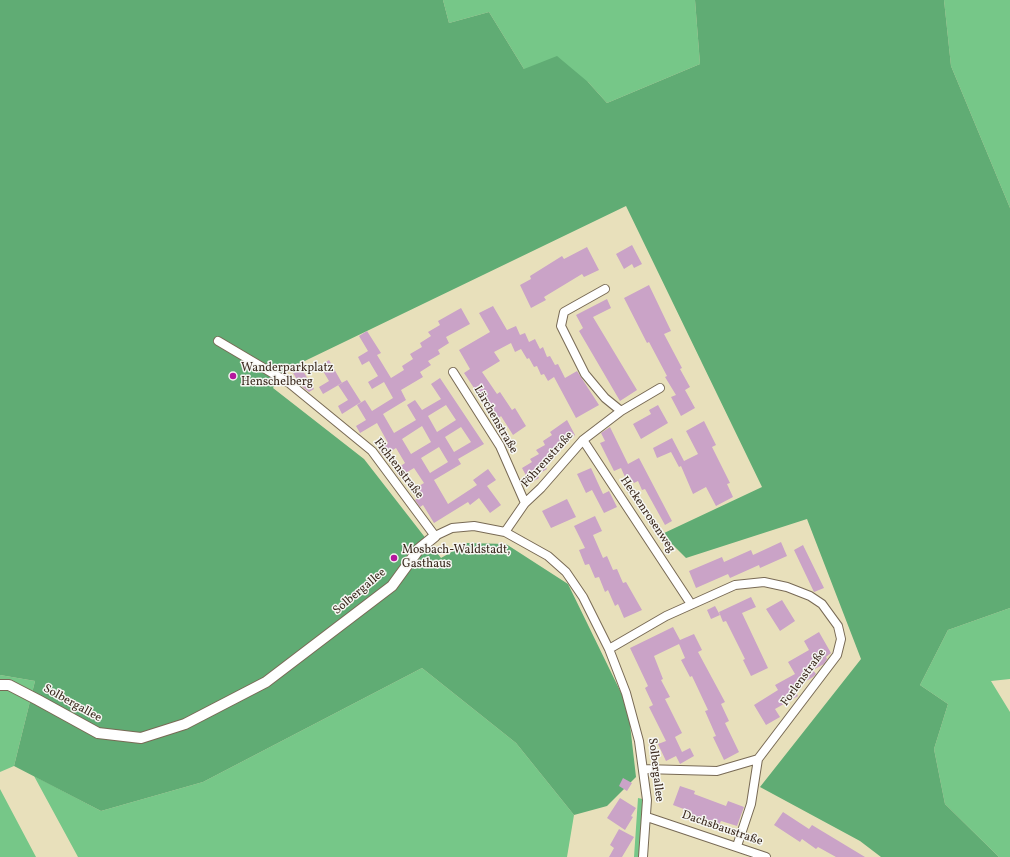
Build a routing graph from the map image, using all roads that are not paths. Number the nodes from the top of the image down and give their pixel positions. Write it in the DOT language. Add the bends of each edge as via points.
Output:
graph roads {
  1 [pos="605,289"];
  2 [pos="218,341"];
  3 [pos="453,372"];
  4 [pos="660,388"];
  5 [pos="621,411"];
  6 [pos="583,440"];
  7 [pos="525,503"];
  8 [pos="505,532"];
  9 [pos="435,536"];
  10 [pos="691,604"];
  11 [pos="609,649"];
  12 [pos="0,684"];
  13 [pos="758,759"];
  14 [pos="643,769"];
  15 [pos="647,817"];
  16 [pos="737,846"];
  17 [pos="643,857"];
  18 [pos="766,857"];
  1 -- 5 [label="street" via="564,312 561,326 585,374 605,398"];
  2 -- 9 [label="street, Fichtenstraße" via="289,383 372,451"];
  3 -- 7 [label="street, Lärchenstraße" via="500,446"];
  4 -- 5 [label="street, Föhrenstraße"];
  5 -- 6 [label="street, Föhrenstraße"];
  6 -- 7 [label="street, Föhrenstraße"];
  6 -- 10 [label="street, Heckenrosenweg"];
  7 -- 8 [label="street, Föhrenstraße"];
  8 -- 9 [label="street, Solbergallee" via="474,526 452,528"];
  8 -- 11 [label="street, Solbergallee" via="548,556 566,572 583,597"];
  9 -- 12 [label="street, Solbergallee" via="419,549 392,586 266,682 185,724 141,738 98,734 9,685"];
  10 -- 11 [label="street, Forlenstraße"];
  10 -- 13 [label="street, Forlenstraße" via="735,585 764,582 810,596 822,604 838,626 841,639 837,655"];
  11 -- 14 [label="street, Solbergallee" via="626,693 639,741"];
  13 -- 14 [label="street" via="717,771"];
  13 -- 16 [label="street" via="751,804"];
  14 -- 15 [label="street, Solbergallee"];
  15 -- 16 [label="street, Dachsbaustraße"];
  15 -- 17 [label="street, Solbergallee"];
  16 -- 18 [label="street, Dachsbaustraße"];
}
